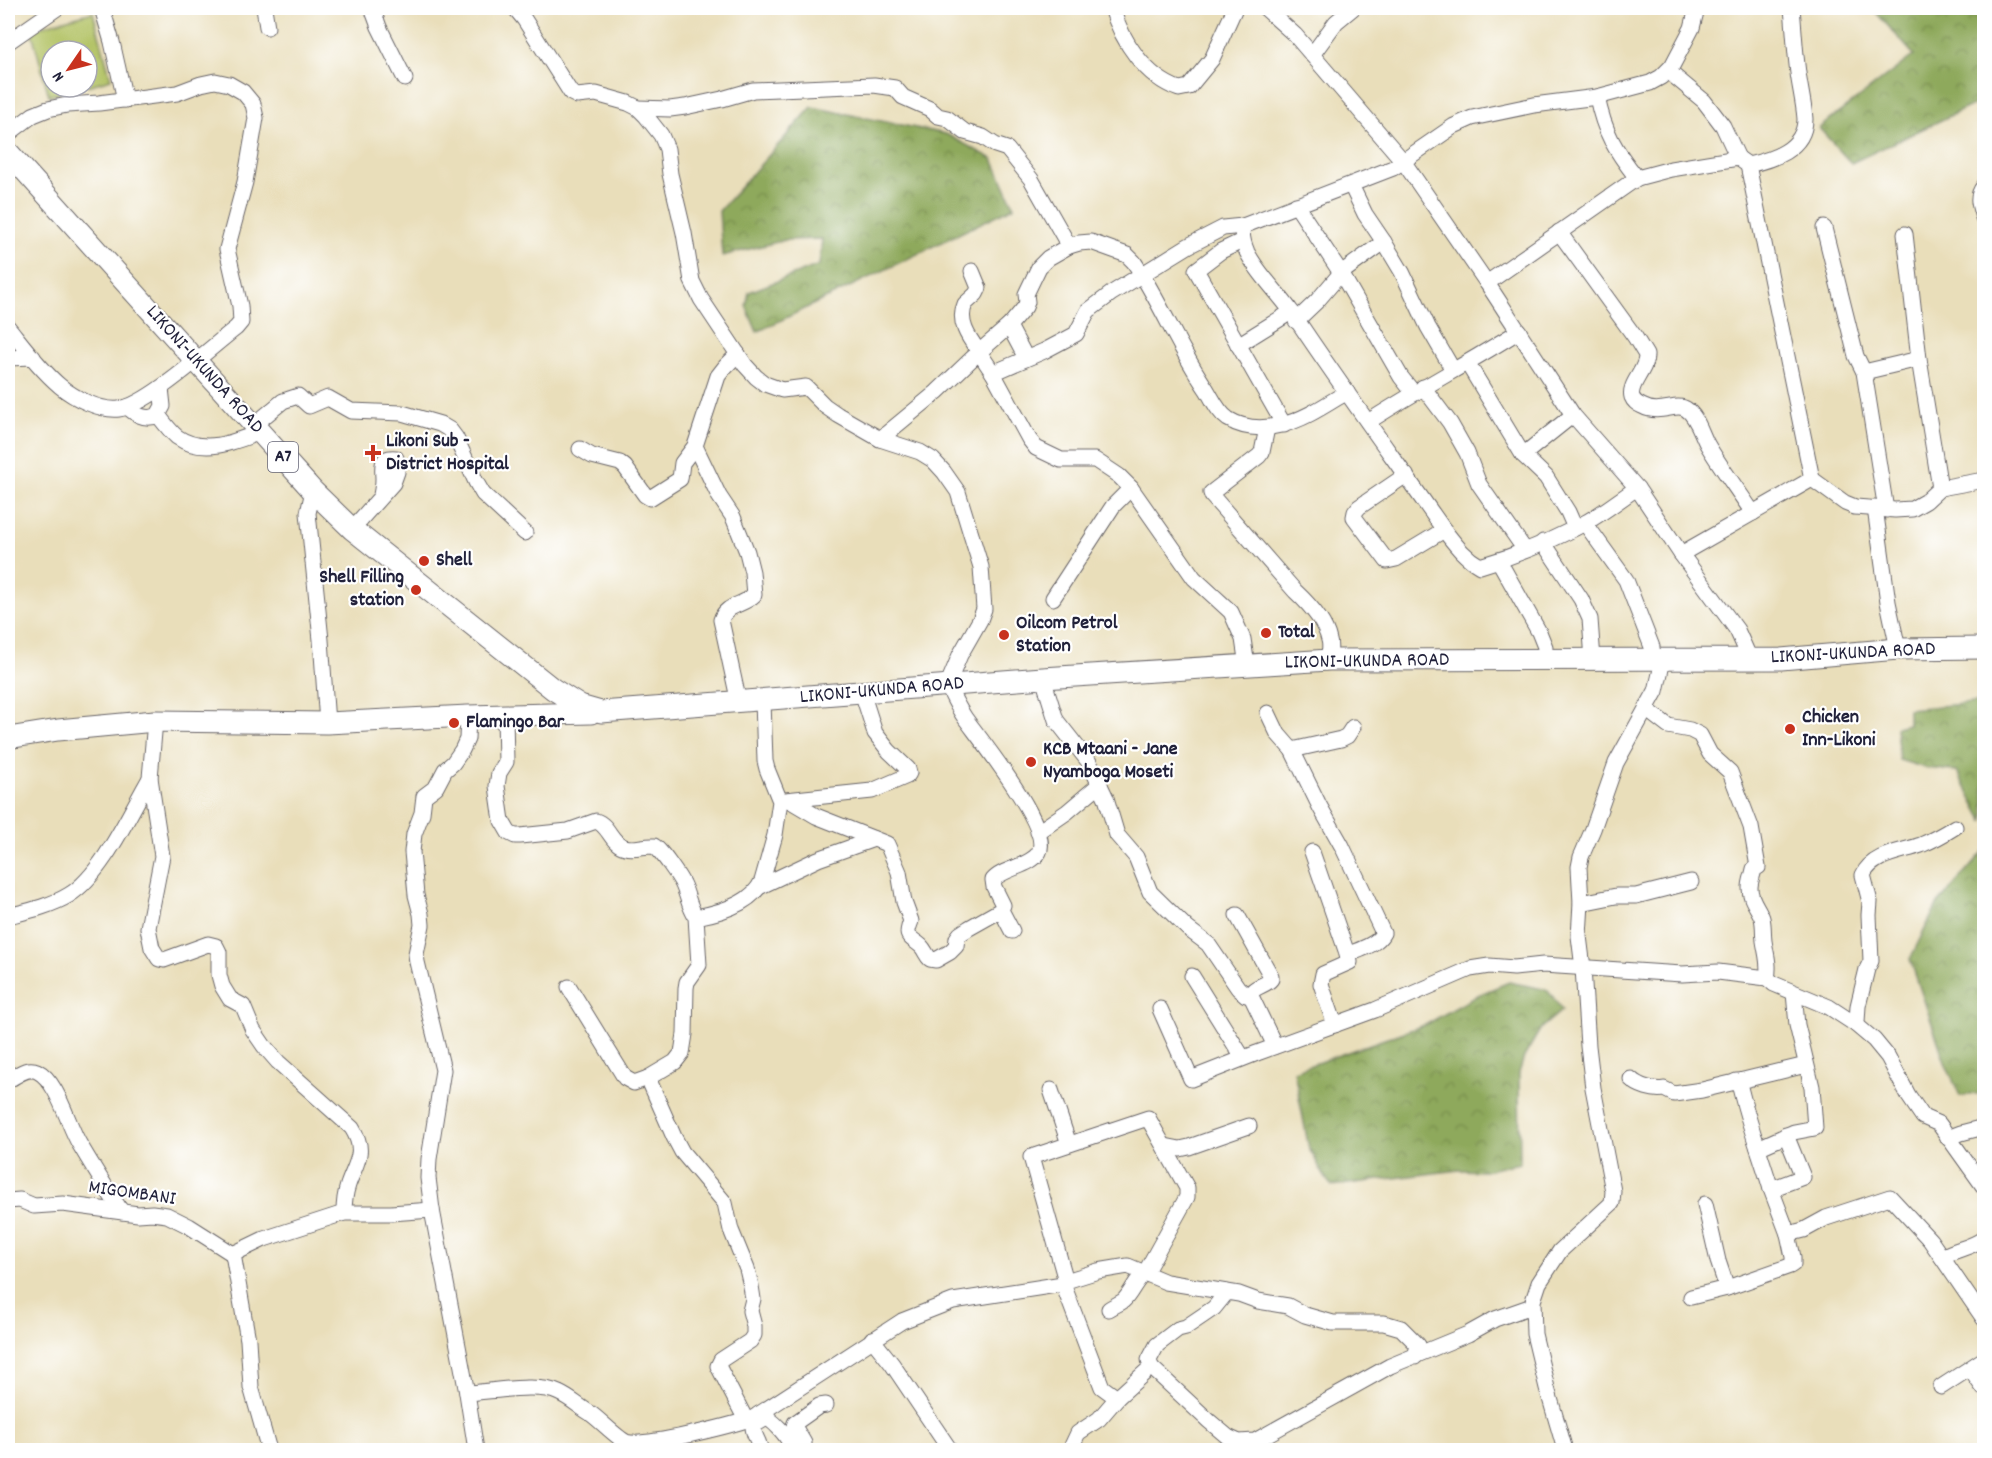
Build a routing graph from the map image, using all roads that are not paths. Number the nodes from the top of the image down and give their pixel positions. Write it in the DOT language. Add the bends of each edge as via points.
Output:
graph roads {
  1 [pos="57,8"];
  2 [pos="102,8"];
  3 [pos="264,8"];
  4 [pos="372,8"];
  5 [pos="515,8"];
  6 [pos="1112,8"];
  7 [pos="1235,8"];
  8 [pos="1265,8"];
  9 [pos="1353,8"];
  10 [pos="1697,8"];
  11 [pos="1792,8"];
  12 [pos="267,27"];
  13 [pos="8,42"];
  14 [pos="1312,55"];
  15 [pos="1668,71"];
  16 [pos="405,79"];
  17 [pos="1597,97"];
  18 [pos="125,100"];
  19 [pos="638,108"];
  20 [pos="8,134"];
  21 [pos="8,152"];
  22 [pos="1403,161"];
  23 [pos="1743,162"];
  24 [pos="1637,178"];
  25 [pos="1351,185"];
  26 [pos="1984,186"];
  27 [pos="1296,205"];
  28 [pos="1984,221"];
  29 [pos="1824,228"];
  30 [pos="1559,232"];
  31 [pos="1243,233"];
  32 [pos="1905,234"];
  33 [pos="1384,242"];
  34 [pos="1069,246"];
  35 [pos="972,271"];
  36 [pos="1341,273"];
  37 [pos="1143,275"];
  38 [pos="1487,283"];
  39 [pos="1293,316"];
  40 [pos="1009,326"];
  41 [pos="8,327"];
  42 [pos="1519,331"];
  43 [pos="1238,345"];
  44 [pos="979,352"];
  45 [pos="738,354"];
  46 [pos="33,357"];
  47 [pos="8,358"];
  48 [pos="1026,358"];
  49 [pos="1919,359"];
  50 [pos="195,360"];
  51 [pos="1468,364"];
  52 [pos="1453,370"];
  53 [pos="1864,372"];
  54 [pos="993,373"];
  55 [pos="160,388"];
  56 [pos="1418,390"];
  57 [pos="1347,392"];
  58 [pos="127,407"];
  59 [pos="158,415"];
  60 [pos="1574,415"];
  61 [pos="1368,422"];
  62 [pos="1284,425"];
  63 [pos="257,428"];
  64 [pos="1267,428"];
  65 [pos="880,439"];
  66 [pos="695,446"];
  67 [pos="580,449"];
  68 [pos="1523,455"];
  69 [pos="1406,475"];
  70 [pos="1812,479"];
  71 [pos="1984,480"];
  72 [pos="1131,488"];
  73 [pos="1637,488"];
  74 [pos="1940,488"];
  75 [pos="313,491"];
  76 [pos="381,495"];
  77 [pos="1880,509"];
  78 [pos="1754,513"];
  79 [pos="1580,526"];
  80 [pos="352,529"];
  81 [pos="1443,530"];
  82 [pos="525,533"];
  83 [pos="1544,542"];
  84 [pos="1525,550"];
  85 [pos="1681,554"];
  86 [pos="1498,561"];
  87 [pos="1053,598"];
  88 [pos="1984,648"];
  89 [pos="1898,649"];
  90 [pos="1750,659"];
  91 [pos="1329,660"];
  92 [pos="1544,660"];
  93 [pos="1593,660"];
  94 [pos="1658,660"];
  95 [pos="1247,666"];
  96 [pos="1043,678"];
  97 [pos="547,684"];
  98 [pos="947,686"];
  99 [pos="862,692"];
  100 [pos="763,701"];
  101 [pos="739,703"];
  102 [pos="1646,709"];
  103 [pos="601,712"];
  104 [pos="1268,713"];
  105 [pos="542,714"];
  106 [pos="468,716"];
  107 [pos="506,716"];
  108 [pos="155,721"];
  109 [pos="327,723"];
  110 [pos="1353,727"];
  111 [pos="8,738"];
  112 [pos="1292,750"];
  113 [pos="150,777"];
  114 [pos="1100,784"];
  115 [pos="785,800"];
  116 [pos="1955,827"];
  117 [pos="1038,832"];
  118 [pos="874,839"];
  119 [pos="1312,852"];
  120 [pos="1691,882"];
  121 [pos="759,887"];
  122 [pos="1581,903"];
  123 [pos="1001,910"];
  124 [pos="1236,915"];
  125 [pos="8,916"];
  126 [pos="696,917"];
  127 [pos="1012,931"];
  128 [pos="1347,956"];
  129 [pos="1584,968"];
  130 [pos="1192,976"];
  131 [pos="1767,978"];
  132 [pos="569,987"];
  133 [pos="1794,993"];
  134 [pos="1251,996"];
  135 [pos="1160,1010"];
  136 [pos="1335,1024"];
  137 [pos="1855,1024"];
  138 [pos="1275,1046"];
  139 [pos="1243,1058"];
  140 [pos="1806,1065"];
  141 [pos="648,1078"];
  142 [pos="1631,1079"];
  143 [pos="8,1080"];
  144 [pos="1736,1081"];
  145 [pos="1051,1090"];
  146 [pos="1249,1126"];
  147 [pos="1984,1127"];
  148 [pos="1786,1135"];
  149 [pos="1948,1138"];
  150 [pos="1068,1144"];
  151 [pos="1165,1146"];
  152 [pos="1758,1148"];
  153 [pos="1984,1187"];
  154 [pos="1771,1189"];
  155 [pos="8,1201"];
  156 [pos="1706,1204"];
  157 [pos="432,1210"];
  158 [pos="122,1212"];
  159 [pos="344,1213"];
  160 [pos="1788,1234"];
  161 [pos="1984,1238"];
  162 [pos="233,1254"];
  163 [pos="1942,1257"];
  164 [pos="1145,1273"];
  165 [pos="1064,1283"];
  166 [pos="1727,1288"];
  167 [pos="1227,1292"];
  168 [pos="1690,1297"];
  169 [pos="1533,1306"];
  170 [pos="1109,1309"];
  171 [pos="1984,1319"];
  172 [pos="872,1339"];
  173 [pos="1415,1357"];
  174 [pos="1984,1359"];
  175 [pos="1152,1367"];
  176 [pos="1970,1369"];
  177 [pos="1941,1386"];
  178 [pos="1102,1387"];
  179 [pos="1984,1389"];
  180 [pos="467,1394"];
  181 [pos="1117,1398"];
  182 [pos="826,1405"];
  183 [pos="1104,1415"];
  184 [pos="758,1417"];
  185 [pos="627,1446"];
  186 [pos="269,1450"];
  187 [pos="476,1450"];
  188 [pos="760,1450"];
  189 [pos="792,1450"];
  190 [pos="800,1450"];
  191 [pos="950,1450"];
  192 [pos="1070,1450"];
  193 [pos="1565,1450"];
  1 -- 13 [label="street"];
  2 -- 18 [label="street"];
  3 -- 12 [label="street"];
  4 -- 16 [label="street"];
  5 -- 19 [label="street" via="571,93 606,96"];
  6 -- 7 [label="street" via="1124,37 1140,60 1158,79 1179,89 1189,87 1212,59"];
  8 -- 14 [label="street"];
  9 -- 14 [label="street" via="1336,22"];
  10 -- 15 [label="street" via="1692,28"];
  11 -- 23 [label="street" via="1803,128 1795,144 1781,155"];
  14 -- 22 [label="street"];
  15 -- 17 [label="street" via="1650,83"];
  15 -- 23 [label="street" via="1704,101"];
  17 -- 22 [label="street" via="1472,118"];
  17 -- 24 [label="street" via="1608,135"];
  18 -- 20 [label="street" via="48,109"];
  18 -- 50 [label="street" via="177,93 215,81 243,92 255,111 254,137 226,249 240,306 240,322"];
  19 -- 34 [label="street" via="684,107 753,90 874,85 895,88 903,97 947,118 965,132 1007,149 1031,179"];
  19 -- 45 [label="street" via="666,142 692,281"];
  21 -- 50 [label="highway, LIKONI-UKUNDA ROAD / A7"];
  22 -- 25 [label="street"];
  22 -- 38 [label="street"];
  23 -- 24 [label="street" via="1671,169"];
  23 -- 70 [label="street"];
  24 -- 30 [label="street"];
  25 -- 27 [label="street"];
  25 -- 33 [label="street"];
  26 -- 28 [label="street" via="1978,201"];
  27 -- 31 [label="street"];
  27 -- 36 [label="street"];
  29 -- 53 [label="street" via="1856,356"];
  30 -- 38 [label="street"];
  30 -- 78 [label="street" via="1644,348 1647,361 1632,387 1633,400 1654,411 1677,406 1687,409"];
  31 -- 37 [label="street" via="1223,228"];
  31 -- 39 [label="street" via="1247,253"];
  31 -- 43 [label="street" via="1196,270"];
  32 -- 49 [label="street"];
  33 -- 36 [label="street"];
  33 -- 52 [label="street"];
  34 -- 37 [label="street" via="1091,242 1118,250 1131,258"];
  34 -- 40 [label="street" via="1039,267 1026,294 1025,308"];
  35 -- 44 [label="street" via="979,288 965,304 962,318"];
  36 -- 39 [label="street" via="1317,301"];
  36 -- 56 [label="street" via="1401,377"];
  37 -- 48 [label="street" via="1088,311 1076,334"];
  37 -- 64 [label="street" via="1195,374 1220,412 1243,426"];
  38 -- 42 [label="street"];
  39 -- 43 [label="street"];
  39 -- 57 [label="street"];
  40 -- 44 [label="street"];
  40 -- 48 [label="street"];
  41 -- 46 [label="street"];
  42 -- 51 [label="street"];
  42 -- 60 [label="street"];
  43 -- 62 [label="street"];
  44 -- 54 [label="street"];
  44 -- 65 [label="street"];
  45 -- 65 [label="street" via="750,372 765,384 782,390 806,387 825,406"];
  45 -- 66 [label="street" via="718,376"];
  46 -- 47 [label="street"];
  46 -- 58 [label="street" via="74,396 113,409"];
  48 -- 54 [label="street"];
  49 -- 53 [label="street"];
  49 -- 74 [label="street"];
  50 -- 55 [label="street"];
  50 -- 63 [label="highway, LIKONI-UKUNDA ROAD / A7"];
  51 -- 52 [label="street"];
  51 -- 68 [label="street"];
  52 -- 56 [label="street"];
  53 -- 77 [label="street"];
  54 -- 72 [label="street" via="1036,448 1061,460 1095,460"];
  55 -- 58 [label="street"];
  55 -- 59 [label="street" via="163,406"];
  56 -- 61 [label="street"];
  56 -- 84 [label="street" via="1450,423 1479,484"];
  57 -- 61 [label="street"];
  57 -- 62 [label="street"];
  58 -- 59 [label="street" via="142,417"];
  59 -- 63 [label="street" via="176,436 206,446 233,443"];
  60 -- 68 [label="street"];
  60 -- 73 [label="street"];
  61 -- 69 [label="street"];
  62 -- 64 [label="street"];
  63 -- 75 [label="highway, LIKONI-UKUNDA ROAD / A7"];
  63 -- 82 [label="street" via="283,401 298,396 309,406 328,398 351,411 402,413 440,424 456,438 483,494"];
  64 -- 91 [label="street" via="1259,456 1211,493 1310,604 1329,640"];
  65 -- 98 [label="street" via="920,452 944,472 958,492 981,567 983,614"];
  66 -- 67 [label="street" via="682,464 680,479 650,498 620,463"];
  66 -- 101 [label="street" via="733,517 750,561 754,595 727,609 721,620"];
  68 -- 79 [label="street" via="1546,477"];
  69 -- 81 [label="street"];
  69 -- 81 [label="street" via="1359,507 1354,517 1387,561"];
  70 -- 77 [label="street" via="1855,507"];
  70 -- 78 [label="street"];
  71 -- 74 [label="street"];
  72 -- 87 [label="street" via="1113,506"];
  72 -- 95 [label="street" via="1194,578 1231,612 1243,639"];
  73 -- 79 [label="street"];
  73 -- 85 [label="street"];
  74 -- 77 [label="street" via="1912,508"];
  75 -- 80 [label="highway, LIKONI-UKUNDA ROAD / A7"];
  75 -- 109 [label="street" via="308,513"];
  76 -- 80 [label="street"];
  77 -- 89 [label="street" via="1888,602"];
  78 -- 85 [label="street"];
  79 -- 83 [label="street"];
  79 -- 94 [label="street" via="1626,580"];
  80 -- 97 [label="highway, LIKONI-UKUNDA ROAD / A7"];
  81 -- 86 [label="street" via="1457,548 1480,566"];
  83 -- 84 [label="street"];
  83 -- 93 [label="street" via="1590,619"];
  84 -- 86 [label="street"];
  85 -- 90 [label="street" via="1737,630"];
  86 -- 92 [label="street" via="1539,632 1545,647"];
  88 -- 89 [label="highway, LIKONI-UKUNDA ROAD / A7"];
  89 -- 90 [label="highway, LIKONI-UKUNDA ROAD / A7"];
  90 -- 94 [label="highway, LIKONI-UKUNDA ROAD / A7"];
  91 -- 92 [label="highway, LIKONI-UKUNDA ROAD / A7"];
  91 -- 95 [label="highway, LIKONI-UKUNDA ROAD / A7"];
  92 -- 93 [label="highway, LIKONI-UKUNDA ROAD / A7"];
  93 -- 94 [label="highway, LIKONI-UKUNDA ROAD / A7"];
  94 -- 102 [label="street" via="1656,691"];
  95 -- 96 [label="highway, LIKONI-UKUNDA ROAD / A7"];
  96 -- 98 [label="highway, LIKONI-UKUNDA ROAD / A7"];
  96 -- 114 [label="street" via="1056,720 1081,749"];
  97 -- 103 [label="highway, LIKONI-UKUNDA ROAD / A7" via="580,706"];
  97 -- 105 [label="highway" via="560,702 554,711"];
  98 -- 99 [label="highway, LIKONI-UKUNDA ROAD / A7"];
  98 -- 117 [label="street" via="1023,802"];
  99 -- 100 [label="highway, LIKONI-UKUNDA ROAD / A7"];
  99 -- 115 [label="street" via="875,733 908,769 907,776 872,791"];
  100 -- 101 [label="highway, LIKONI-UKUNDA ROAD / A7"];
  100 -- 115 [label="street" via="765,761"];
  101 -- 103 [label="highway, LIKONI-UKUNDA ROAD / A7"];
  102 -- 122 [label="street" via="1616,763 1581,857"];
  102 -- 131 [label="street" via="1668,726 1700,735 1710,754 1733,777 1757,854 1758,867 1750,887 1764,929"];
  103 -- 105 [label="highway, A7"];
  104 -- 112 [label="street" via="1278,734"];
  105 -- 107 [label="highway, A7"];
  106 -- 107 [label="highway, A7"];
  106 -- 109 [label="highway, A7"];
  106 -- 157 [label="street" via="467,739 436,788 424,796 413,841 422,925 417,962 443,1070 427,1170"];
  107 -- 126 [label="street" via="506,762 496,783 502,821 509,833 520,836 568,831 596,820 624,847 654,846 682,884"];
  108 -- 109 [label="highway, A7"];
  108 -- 111 [label="highway, A7"];
  108 -- 113 [label="street"];
  110 -- 112 [label="street" via="1341,739"];
  112 -- 128 [label="street" via="1383,933 1380,939"];
  113 -- 125 [label="street" via="106,855 76,890 52,903"];
  113 -- 159 [label="street" via="162,856 148,928 152,948 164,960 208,944 216,946 222,986 230,999 243,1006 264,1046 352,1128 360,1153 347,1189"];
  114 -- 117 [label="street"];
  114 -- 134 [label="street" via="1117,835 1136,856 1150,892 1208,944 1238,988"];
  115 -- 118 [label="street"];
  115 -- 121 [label="street"];
  116 -- 137 [label="street" via="1923,844 1894,852 1864,872 1870,902 1871,961"];
  117 -- 123 [label="street" via="1039,852 993,878 993,887 1003,905"];
  118 -- 121 [label="street" via="818,858"];
  118 -- 123 [label="street" via="884,842 890,851 910,918 909,934 930,959 950,952 960,934"];
  119 -- 128 [label="street"];
  120 -- 122 [label="street" via="1636,896"];
  121 -- 126 [label="street" via="732,907"];
  122 -- 129 [label="street"];
  123 -- 127 [label="street"];
  124 -- 134 [label="street" via="1271,979 1253,990"];
  126 -- 141 [label="street" via="699,965 687,982 683,1050 675,1062"];
  128 -- 136 [label="street" via="1350,962 1323,974 1320,982"];
  129 -- 131 [label="street" via="1682,974 1718,972"];
  129 -- 136 [label="street" via="1543,965 1470,969"];
  129 -- 169 [label="street" via="1593,1088 1612,1203 1560,1251 1539,1282"];
  130 -- 139 [label="street"];
  131 -- 133 [label="street"];
  132 -- 141 [label="street" via="625,1078 634,1083"];
  133 -- 137 [label="street" via="1829,1007"];
  133 -- 140 [label="street"];
  134 -- 138 [label="street"];
  135 -- 139 [label="street" via="1191,1079"];
  136 -- 138 [label="street"];
  137 -- 149 [label="street" via="1888,1057 1923,1117 1939,1124"];
  138 -- 139 [label="street"];
  140 -- 144 [label="street"];
  140 -- 148 [label="street" via="1815,1128"];
  141 -- 184 [label="street" via="682,1152 725,1203 747,1269 754,1335 718,1366"];
  142 -- 144 [label="street" via="1674,1094"];
  143 -- 158 [label="street" via="26,1070 43,1075 55,1090 79,1144"];
  144 -- 152 [label="street"];
  145 -- 150 [label="street"];
  146 -- 151 [label="street" via="1190,1147"];
  147 -- 149 [label="street"];
  148 -- 152 [label="street"];
  148 -- 154 [label="street" via="1803,1177"];
  149 -- 153 [label="street"];
  150 -- 151 [label="street" via="1148,1118"];
  150 -- 165 [label="street" via="1031,1158"];
  151 -- 164 [label="street" via="1187,1197"];
  152 -- 154 [label="street"];
  154 -- 160 [label="street"];
  155 -- 158 [label="street, MIGOMBANI"];
  156 -- 166 [label="street"];
  157 -- 159 [label="street"];
  157 -- 180 [label="street"];
  158 -- 162 [label="street, MIGOMBANI" via="176,1219"];
  159 -- 162 [label="street" via="264,1239"];
  160 -- 163 [label="street" via="1890,1197"];
  160 -- 166 [label="street" via="1793,1264"];
  161 -- 163 [label="street"];
  162 -- 186 [label="street" via="248,1340 250,1388"];
  163 -- 171 [label="street"];
  164 -- 165 [label="street" via="1122,1266"];
  164 -- 167 [label="street" via="1178,1285"];
  164 -- 170 [label="street" via="1122,1302"];
  165 -- 172 [label="street" via="943,1303"];
  165 -- 178 [label="street"];
  166 -- 168 [label="street"];
  167 -- 173 [label="street" via="1288,1306 1333,1323 1384,1323 1401,1328 1418,1345"];
  167 -- 175 [label="street" via="1214,1308 1157,1345 1149,1360"];
  169 -- 173 [label="street" via="1495,1319"];
  169 -- 193 [label="street" via="1534,1334"];
  172 -- 184 [label="street"];
  172 -- 191 [label="street"];
  173 -- 175 [label="street" via="1390,1366 1256,1441 1245,1443 1232,1440 1215,1427"];
  174 -- 176 [label="street"];
  175 -- 181 [label="street"];
  176 -- 177 [label="street"];
  176 -- 179 [label="street"];
  178 -- 181 [label="street"];
  178 -- 183 [label="street"];
  180 -- 185 [label="street" via="550,1389 598,1419"];
  180 -- 187 [label="street"];
  181 -- 183 [label="street"];
  182 -- 190 [label="street" via="795,1423 804,1443"];
  183 -- 192 [label="street" via="1076,1435"];
  184 -- 185 [label="street"];
  184 -- 188 [label="street" via="753,1434"];
  184 -- 189 [label="street" via="791,1444"];
}
